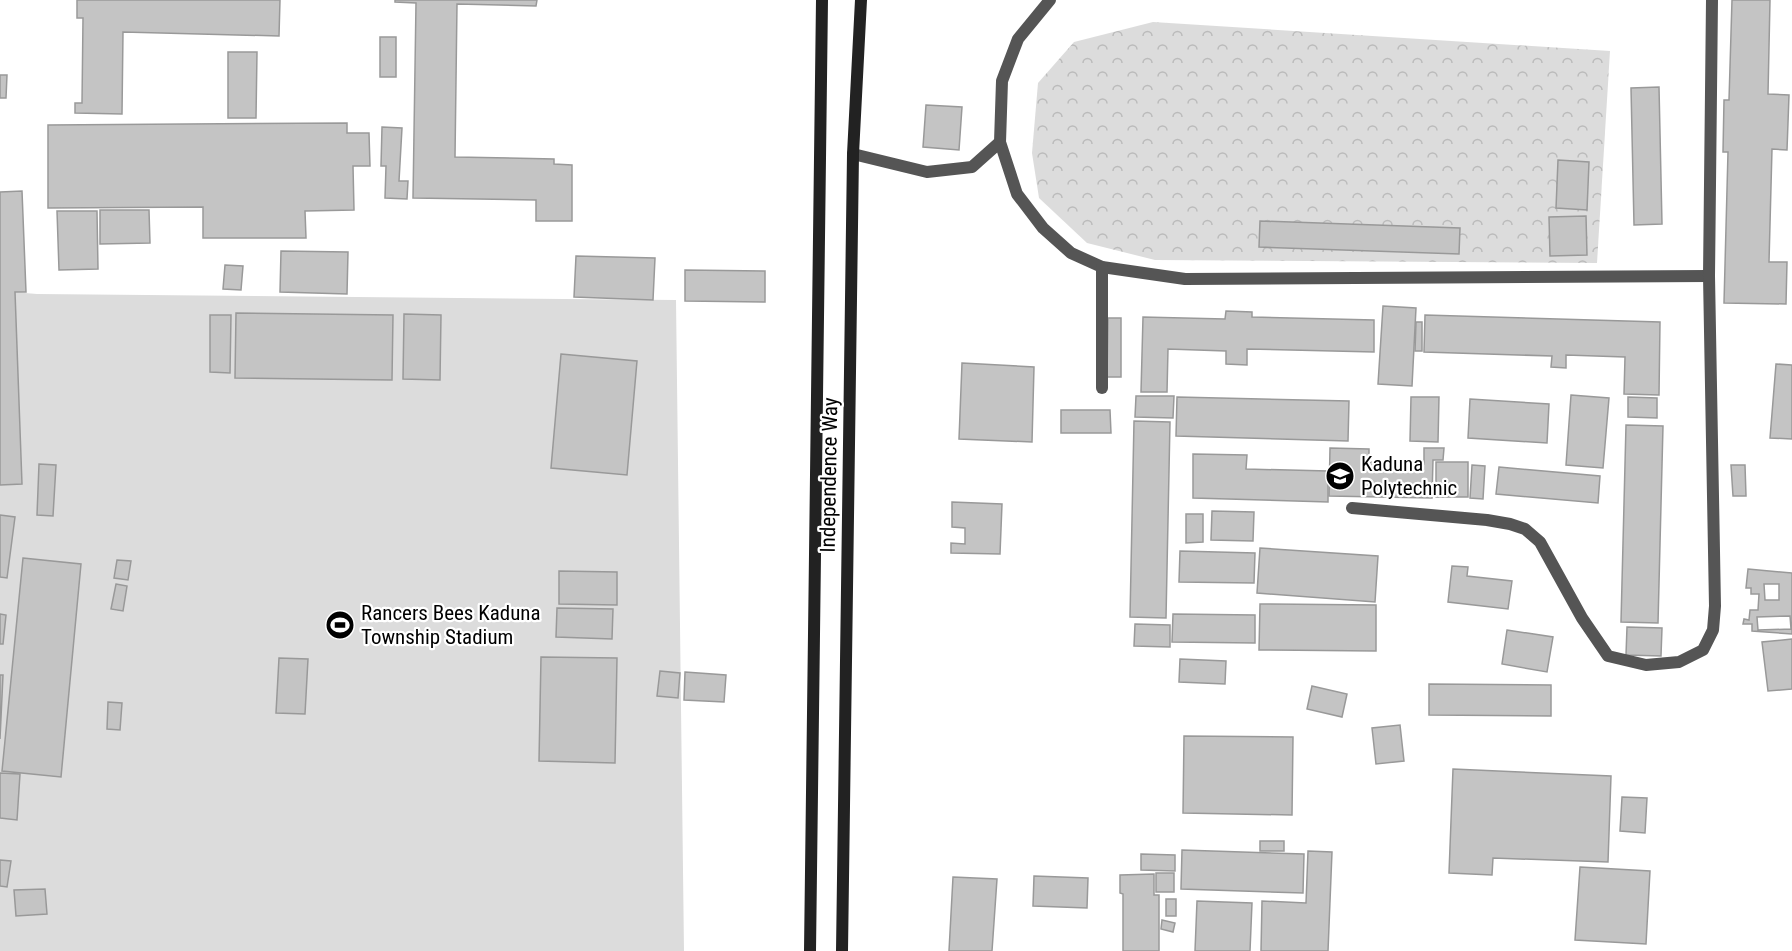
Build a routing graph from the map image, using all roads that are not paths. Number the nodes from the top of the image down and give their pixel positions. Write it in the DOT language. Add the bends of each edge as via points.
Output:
graph roads {
  1 [pos="822,0"];
  2 [pos="861,0"];
  3 [pos="1050,0"];
  4 [pos="1712,0"];
  5 [pos="1000,142"];
  6 [pos="853,153"];
  7 [pos="1102,267"];
  8 [pos="1709,276"];
  9 [pos="1102,388"];
  10 [pos="1352,508"];
  11 [pos="810,951"];
  12 [pos="842,951"];
  1 -- 11 [label="main road, Independence Way"];
  2 -- 6 [label="main road, Independence Way"];
  3 -- 5 [label="lane" via="1018,39 1002,81"];
  4 -- 8 [label="lane"];
  5 -- 6 [label="lane" via="972,167 927,172"];
  5 -- 7 [label="lane" via="1017,194 1043,228 1071,253"];
  6 -- 12 [label="main road, Independence Way"];
  7 -- 8 [label="lane" via="1185,279"];
  7 -- 9 [label="lane"];
  8 -- 10 [label="lane" via="1715,606 1713,630 1704,650 1679,662 1646,665 1608,656 1540,542 1525,529 1487,520"];
}
